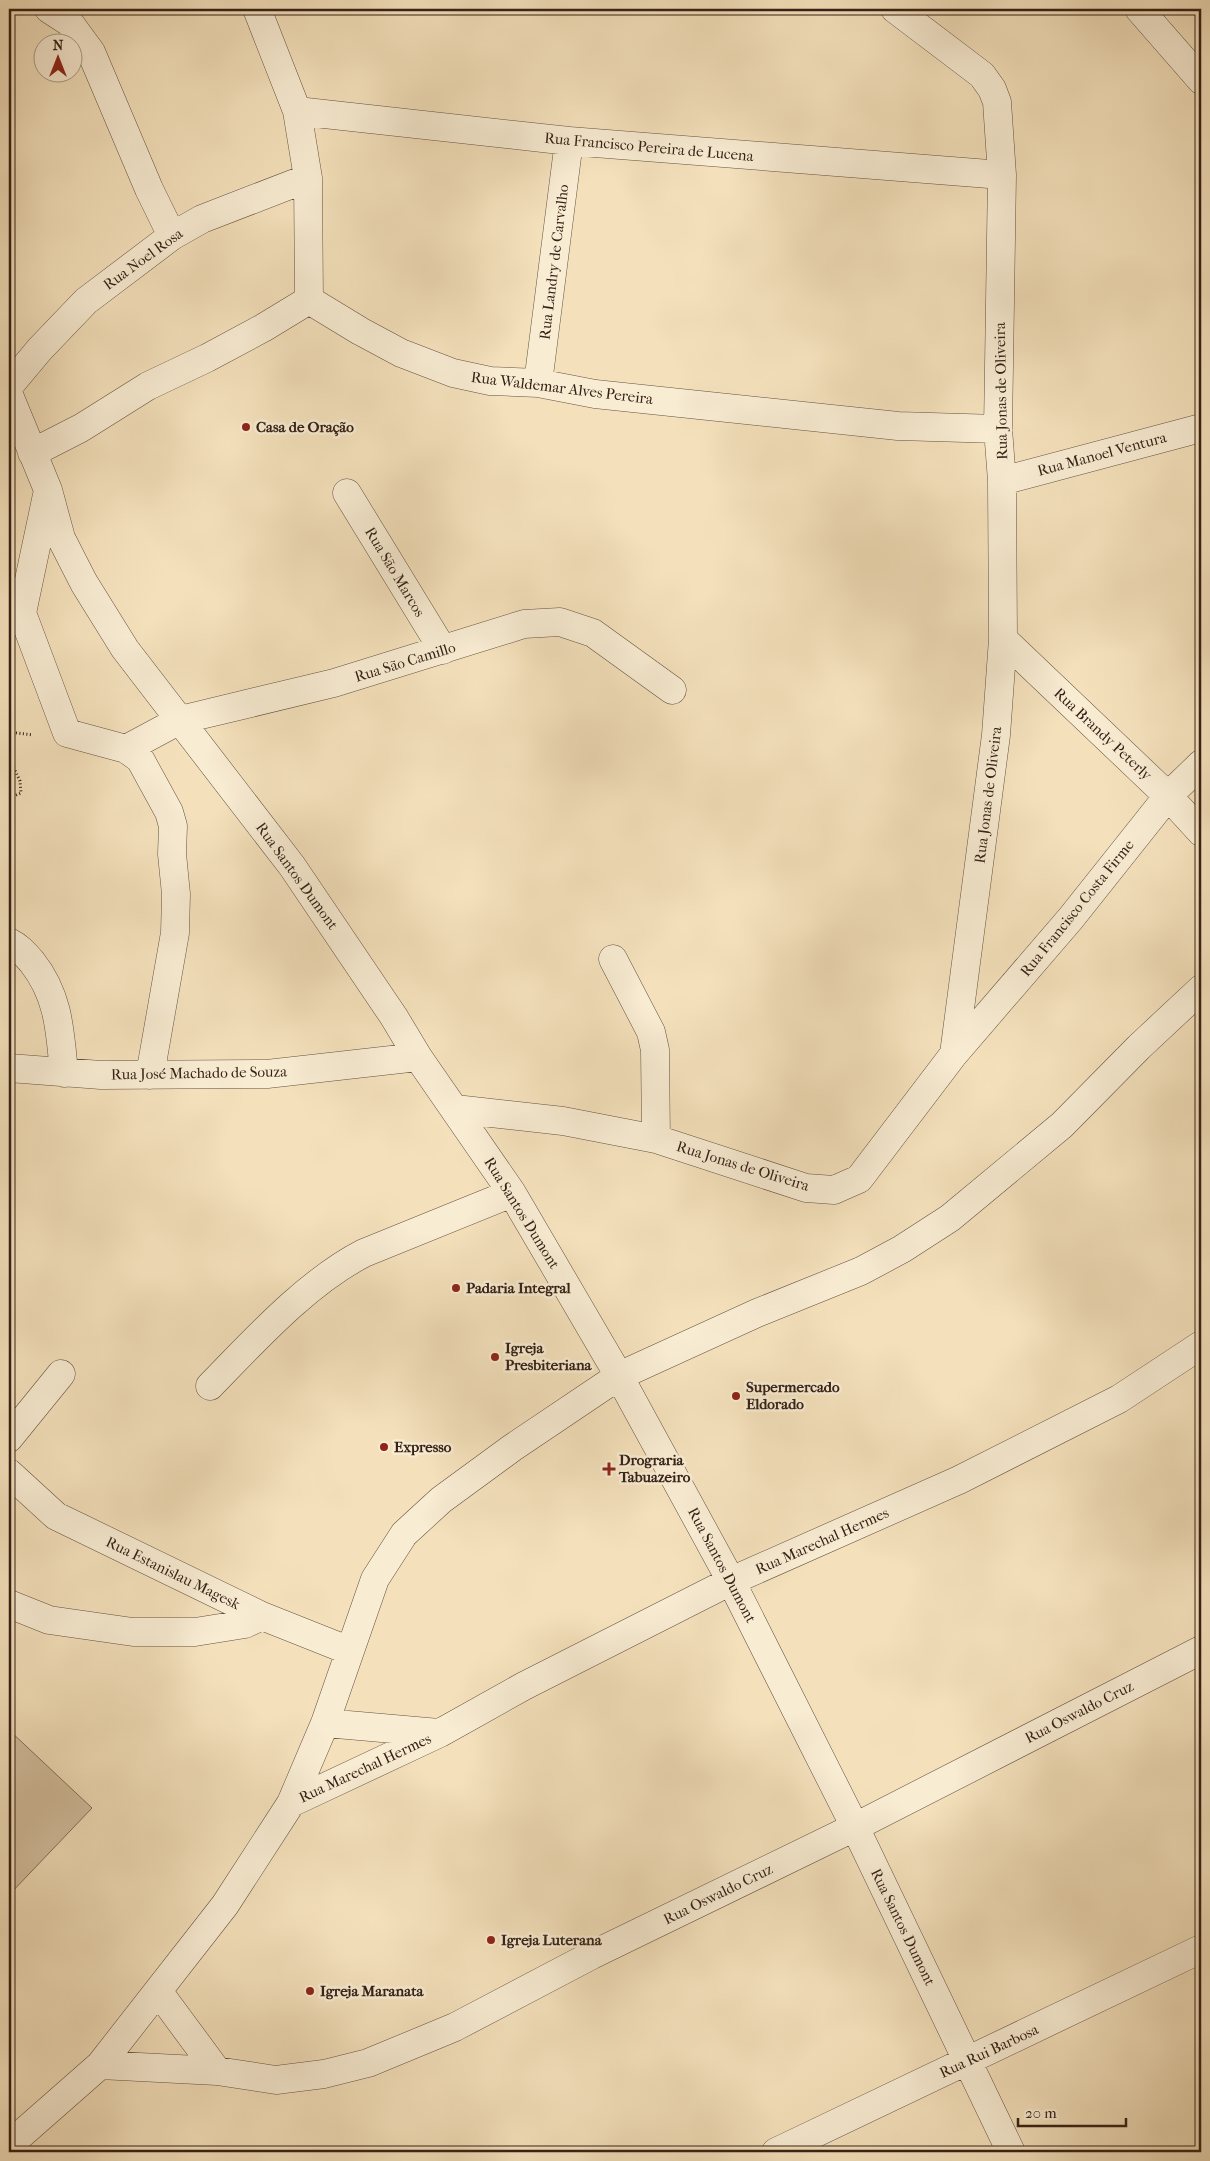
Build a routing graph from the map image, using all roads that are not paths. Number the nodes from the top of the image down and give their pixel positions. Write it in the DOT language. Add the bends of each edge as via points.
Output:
graph roads {
  1 [pos="49,9"];
  2 [pos="257,9"];
  3 [pos="895,9"];
  4 [pos="1139,9"];
  5 [pos="1201,80"];
  6 [pos="298,111"];
  7 [pos="569,142"];
  8 [pos="1002,175"];
  9 [pos="308,178"];
  10 [pos="172,236"];
  11 [pos="309,300"];
  12 [pos="538,383"];
  13 [pos="9,386"];
  14 [pos="9,395"];
  15 [pos="1201,428"];
  16 [pos="998,429"];
  17 [pos="32,452"];
  18 [pos="1002,481"];
  19 [pos="48,490"];
  20 [pos="347,493"];
  21 [pos="16,603"];
  22 [pos="1003,639"];
  23 [pos="443,650"];
  24 [pos="672,690"];
  25 [pos="180,720"];
  26 [pos="126,749"];
  27 [pos="1201,764"];
  28 [pos="1168,796"];
  29 [pos="1201,832"];
  30 [pos="9,942"];
  31 [pos="613,958"];
  32 [pos="1201,989"];
  33 [pos="954,1054"];
  34 [pos="418,1058"];
  35 [pos="9,1068"];
  36 [pos="64,1073"];
  37 [pos="150,1075"];
  38 [pos="454,1109"];
  39 [pos="656,1139"];
  40 [pos="512,1193"];
  41 [pos="1201,1345"];
  42 [pos="61,1374"];
  43 [pos="620,1376"];
  44 [pos="210,1386"];
  45 [pos="9,1438"];
  46 [pos="9,1473"];
  47 [pos="731,1581"];
  48 [pos="9,1604"];
  49 [pos="262,1616"];
  50 [pos="1201,1650"];
  51 [pos="350,1651"];
  52 [pos="325,1723"];
  53 [pos="440,1733"];
  54 [pos="291,1803"];
  55 [pos="855,1827"];
  56 [pos="1201,1949"];
  57 [pos="158,1991"];
  58 [pos="968,2061"];
  59 [pos="100,2065"];
  60 [pos="217,2071"];
  61 [pos="9,2145"];
  62 [pos="776,2152"];
  63 [pos="1011,2152"];
  1 -- 10 [label="street" via="69,22 91,52 149,190"];
  2 -- 6 [label="street"];
  3 -- 8 [label="street, Rua Jonas de Oliveira" via="982,75 992,89 997,102"];
  4 -- 5 [label="street"];
  6 -- 7 [label="street, Rua Francisco Pereira de Lucena"];
  6 -- 9 [label="street"];
  7 -- 8 [label="street, Rua Francisco Pereira de Lucena"];
  7 -- 12 [label="street, Rua Landry de Carvalho"];
  8 -- 16 [label="street, Rua Jonas de Oliveira"];
  9 -- 10 [label="street, Rua Noel Rosa" via="202,219"];
  9 -- 11 [label="street"];
  10 -- 13 [label="street, Rua Noel Rosa" via="86,301"];
  11 -- 12 [label="street, Rua Waldemar Alves Pereira" via="402,353 453,373 490,381"];
  11 -- 17 [label="street" via="207,358 148,386 81,428"];
  12 -- 16 [label="street, Rua Waldemar Alves Pereira" via="595,394 898,426"];
  14 -- 17 [label="street, Rua Santos Dumont"];
  15 -- 18 [label="street, Rua Manoel Ventura"];
  16 -- 18 [label="street, Rua Jonas de Oliveira"];
  17 -- 19 [label="street, Rua Santos Dumont"];
  18 -- 22 [label="street, Rua Jonas de Oliveira"];
  19 -- 21 [label="street"];
  19 -- 25 [label="street, Rua Santos Dumont" via="61,538 84,584 125,649"];
  20 -- 23 [label="street, Rua São Marcos"];
  21 -- 26 [label="street" via="67,733"];
  22 -- 28 [label="street, Rua Brandy Peterly"];
  22 -- 33 [label="street, Rua Jonas de Oliveira" via="996,735"];
  23 -- 24 [label="street, Rua São Camillo" via="524,624 560,622 593,633"];
  23 -- 25 [label="street, Rua São Camillo" via="334,683"];
  25 -- 26 [label="street, Rua São Camillo"];
  25 -- 34 [label="street, Rua Santos Dumont" via="292,866"];
  26 -- 37 [label="street" via="140,760 170,812 173,826 175,933"];
  27 -- 28 [label="street, Rua Francisco Costa Firme"];
  28 -- 29 [label="street, Rua Brandy Peterly"];
  28 -- 33 [label="street, Rua Francisco Costa Firme" via="1071,918"];
  30 -- 36 [label="street" via="20,948 48,985 59,1024"];
  31 -- 39 [label="street" via="651,1032 655,1050"];
  32 -- 43 [label="street" via="1062,1125 958,1212 902,1250"];
  33 -- 39 [label="street, Rua Jonas de Oliveira" via="859,1179 834,1190 806,1188"];
  34 -- 37 [label="street, Rua José Machado de Souza" via="267,1074"];
  34 -- 38 [label="street, Rua Santos Dumont"];
  35 -- 36 [label="street, Rua José Machado de Souza"];
  36 -- 37 [label="street, Rua José Machado de Souza"];
  38 -- 39 [label="street, Rua Jonas de Oliveira" via="563,1122"];
  38 -- 40 [label="street, Rua Santos Dumont"];
  40 -- 43 [label="street, Rua Santos Dumont"];
  40 -- 44 [label="street" via="345,1263 262,1334"];
  41 -- 47 [label="street, Rua Marechal Hermes" via="1119,1399 968,1476"];
  42 -- 45 [label="street"];
  43 -- 47 [label="street, Rua Santos Dumont"];
  43 -- 51 [label="street" via="449,1494 404,1534 375,1580"];
  46 -- 49 [label="street, Rua Estanislau Magesk" via="56,1516"];
  47 -- 53 [label="street, Rua Marechal Hermes" via="524,1686"];
  47 -- 55 [label="street, Rua Santos Dumont"];
  48 -- 49 [label="street" via="49,1620 132,1632 195,1632 246,1624"];
  49 -- 51 [label="street, Rua Estanislau Magesk"];
  50 -- 55 [label="street, Rua Oswaldo Cruz"];
  51 -- 52 [label="street"];
  52 -- 53 [label="street, Rua Marechal Hermes"];
  52 -- 54 [label="street"];
  53 -- 54 [label="street, Rua Marechal Hermes"];
  54 -- 57 [label="street" via="225,1905"];
  55 -- 58 [label="street, Rua Santos Dumont"];
  55 -- 60 [label="street, Rua Oswaldo Cruz" via="592,1955 454,2027 368,2063 324,2074 276,2080"];
  56 -- 58 [label="street, Rua Rui Barbosa"];
  57 -- 59 [label="street"];
  57 -- 60 [label="street"];
  58 -- 62 [label="street, Rua Rui Barbosa"];
  58 -- 63 [label="street, Rua Santos Dumont"];
  59 -- 60 [label="street, Rua Oswaldo Cruz"];
  59 -- 61 [label="street"];
}
